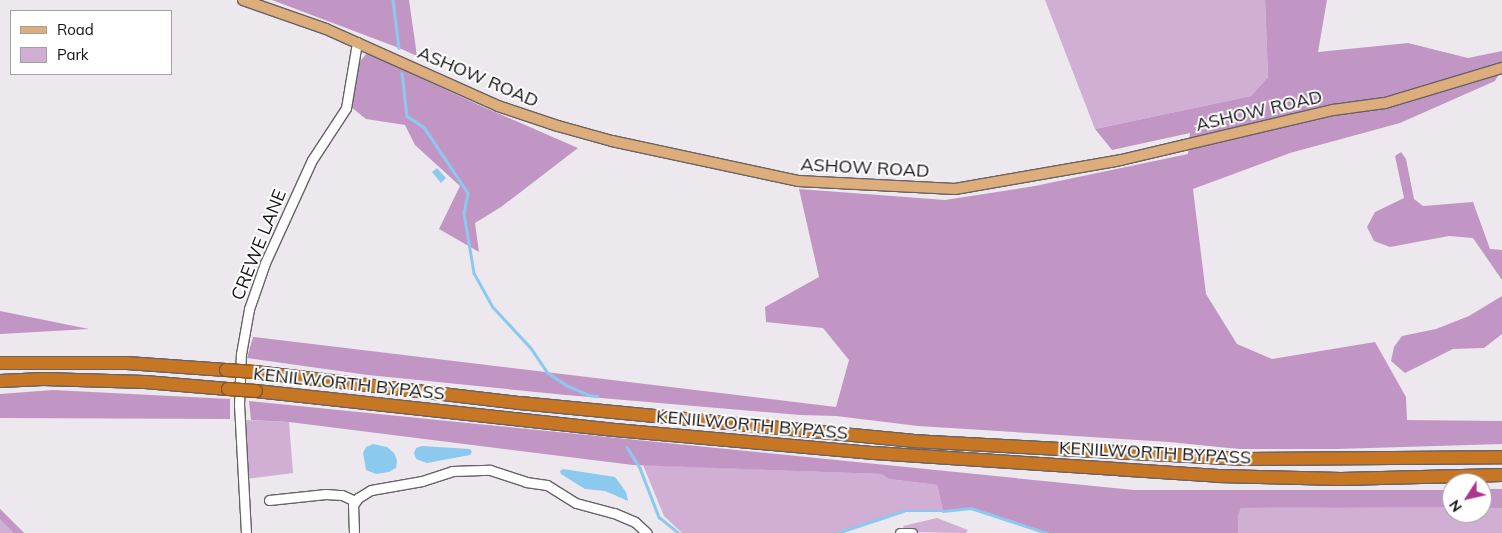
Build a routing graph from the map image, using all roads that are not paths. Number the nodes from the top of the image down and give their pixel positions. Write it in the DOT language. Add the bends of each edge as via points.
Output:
graph roads {
  1 [pos="243,0"];
  2 [pos="358,42"];
  3 [pos="1502,68"];
  4 [pos="0,364"];
  5 [pos="0,381"];
  6 [pos="1502,457"];
  7 [pos="1502,475"];
  8 [pos="269,500"];
  9 [pos="356,501"];
  10 [pos="246,533"];
  11 [pos="354,533"];
  12 [pos="647,533"];
  13 [pos="900,533"];
  14 [pos="912,533"];
  1 -- 2 [label="main road, ASHOW ROAD"];
  2 -- 3 [label="main road, ASHOW ROAD" via="498,106 612,141 798,181 955,189 1121,160 1333,110 1385,103"];
  2 -- 10 [label="street, CREWE LANE" via="346,108 312,160 265,263 249,309 241,354 239,405"];
  4 -- 6 [label="highway, KENILWORTH BYPASS, bridge" via="127,363 255,372 520,403 912,440 1246,459"];
  5 -- 7 [label="highway, KENILWORTH BYPASS, bridge" via="145,382 874,453 1218,476 1341,479"];
  8 -- 9 [label="street" via="326,494 342,495"];
  9 -- 11 [label="street" via="352,514"];
  9 -- 12 [label="street" via="378,488 422,482 452,471 490,470 547,485 576,503 635,522"];
  13 -- 14 [label="street"];
}
